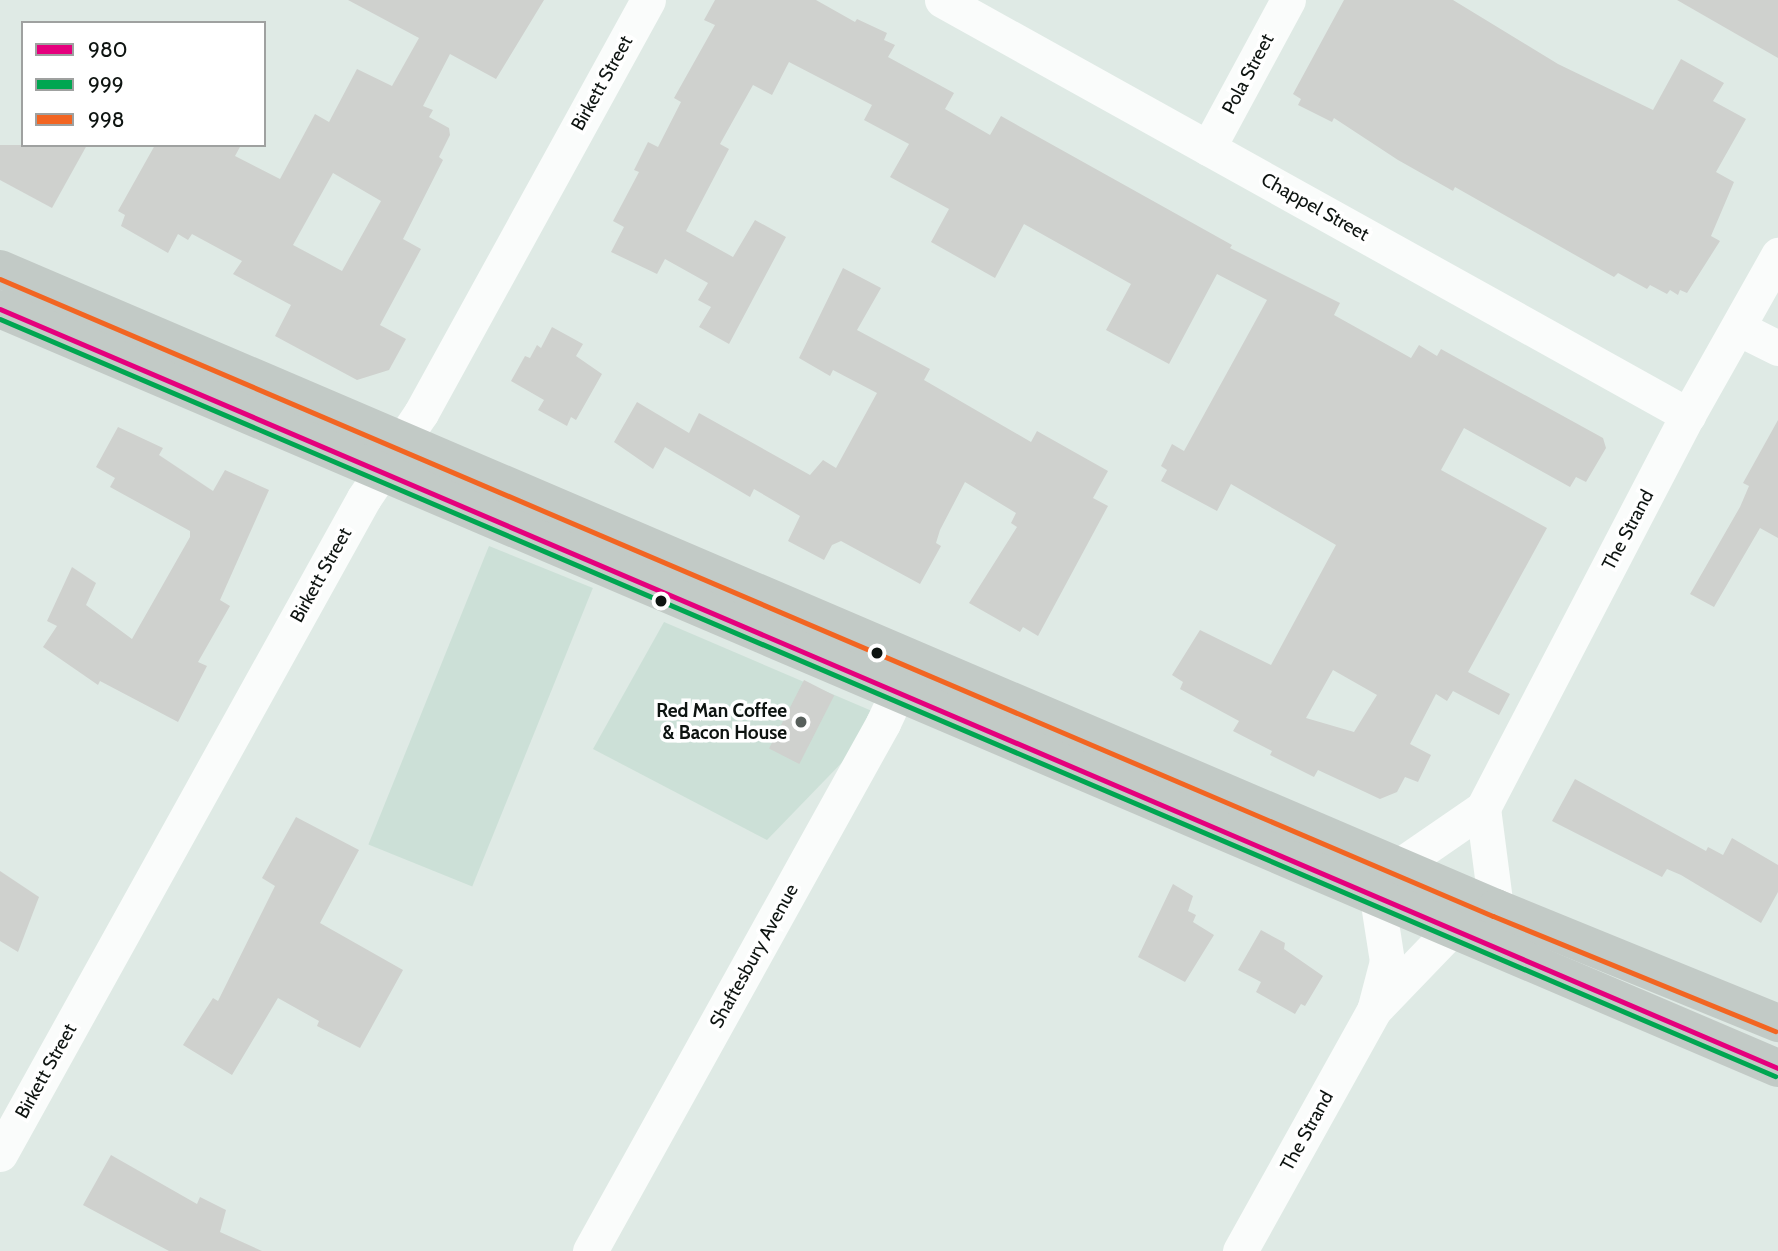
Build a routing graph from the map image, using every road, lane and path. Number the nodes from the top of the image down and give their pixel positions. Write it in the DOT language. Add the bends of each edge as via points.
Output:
graph roads {
  1 [pos="648,0"];
  2 [pos="942,0"];
  3 [pos="1289,0"];
  4 [pos="1208,148"];
  5 [pos="1778,255"];
  6 [pos="0,269"];
  7 [pos="0,309"];
  8 [pos="1738,328"];
  9 [pos="1778,348"];
  10 [pos="1688,415"];
  11 [pos="403,441"];
  12 [pos="379,472"];
  13 [pos="906,676"];
  14 [pos="1483,808"];
  15 [pos="1399,866"];
  16 [pos="1377,897"];
  17 [pos="1496,908"];
  18 [pos="1452,928"];
  19 [pos="1374,1010"];
  20 [pos="1778,1023"];
  21 [pos="1778,1068"];
  22 [pos="0,1154"];
  23 [pos="590,1251"];
  24 [pos="1240,1251"];
  1 -- 11 [label="street, Birkett Street"];
  2 -- 4 [label="street, Chappel Street"];
  3 -- 4 [label="street, Pola Street"];
  4 -- 10 [label="street, Chappel Street"];
  5 -- 8 [label="street, The Strand"];
  6 -- 11 [label="main road"];
  7 -- 12 [label="main road"];
  8 -- 9 [label="street"];
  8 -- 10 [label="street, The Strand"];
  10 -- 14 [label="street, The Strand"];
  11 -- 12 [label="street, Birkett Street"];
  11 -- 13 [label="main road"];
  12 -- 13 [label="main road"];
  12 -- 22 [label="street, Birkett Street"];
  13 -- 15 [label="main road"];
  13 -- 16 [label="main road"];
  13 -- 23 [label="street, Shaftesbury Avenue"];
  14 -- 15 [label="street, The Strand"];
  14 -- 17 [label="street"];
  15 -- 17 [label="main road"];
  16 -- 18 [label="main road"];
  16 -- 19 [label="street, The Strand" via="1387,961"];
  17 -- 20 [label="main road"];
  18 -- 19 [label="street, The Strand"];
  18 -- 21 [label="main road"];
  19 -- 24 [label="street, The Strand"];
}
